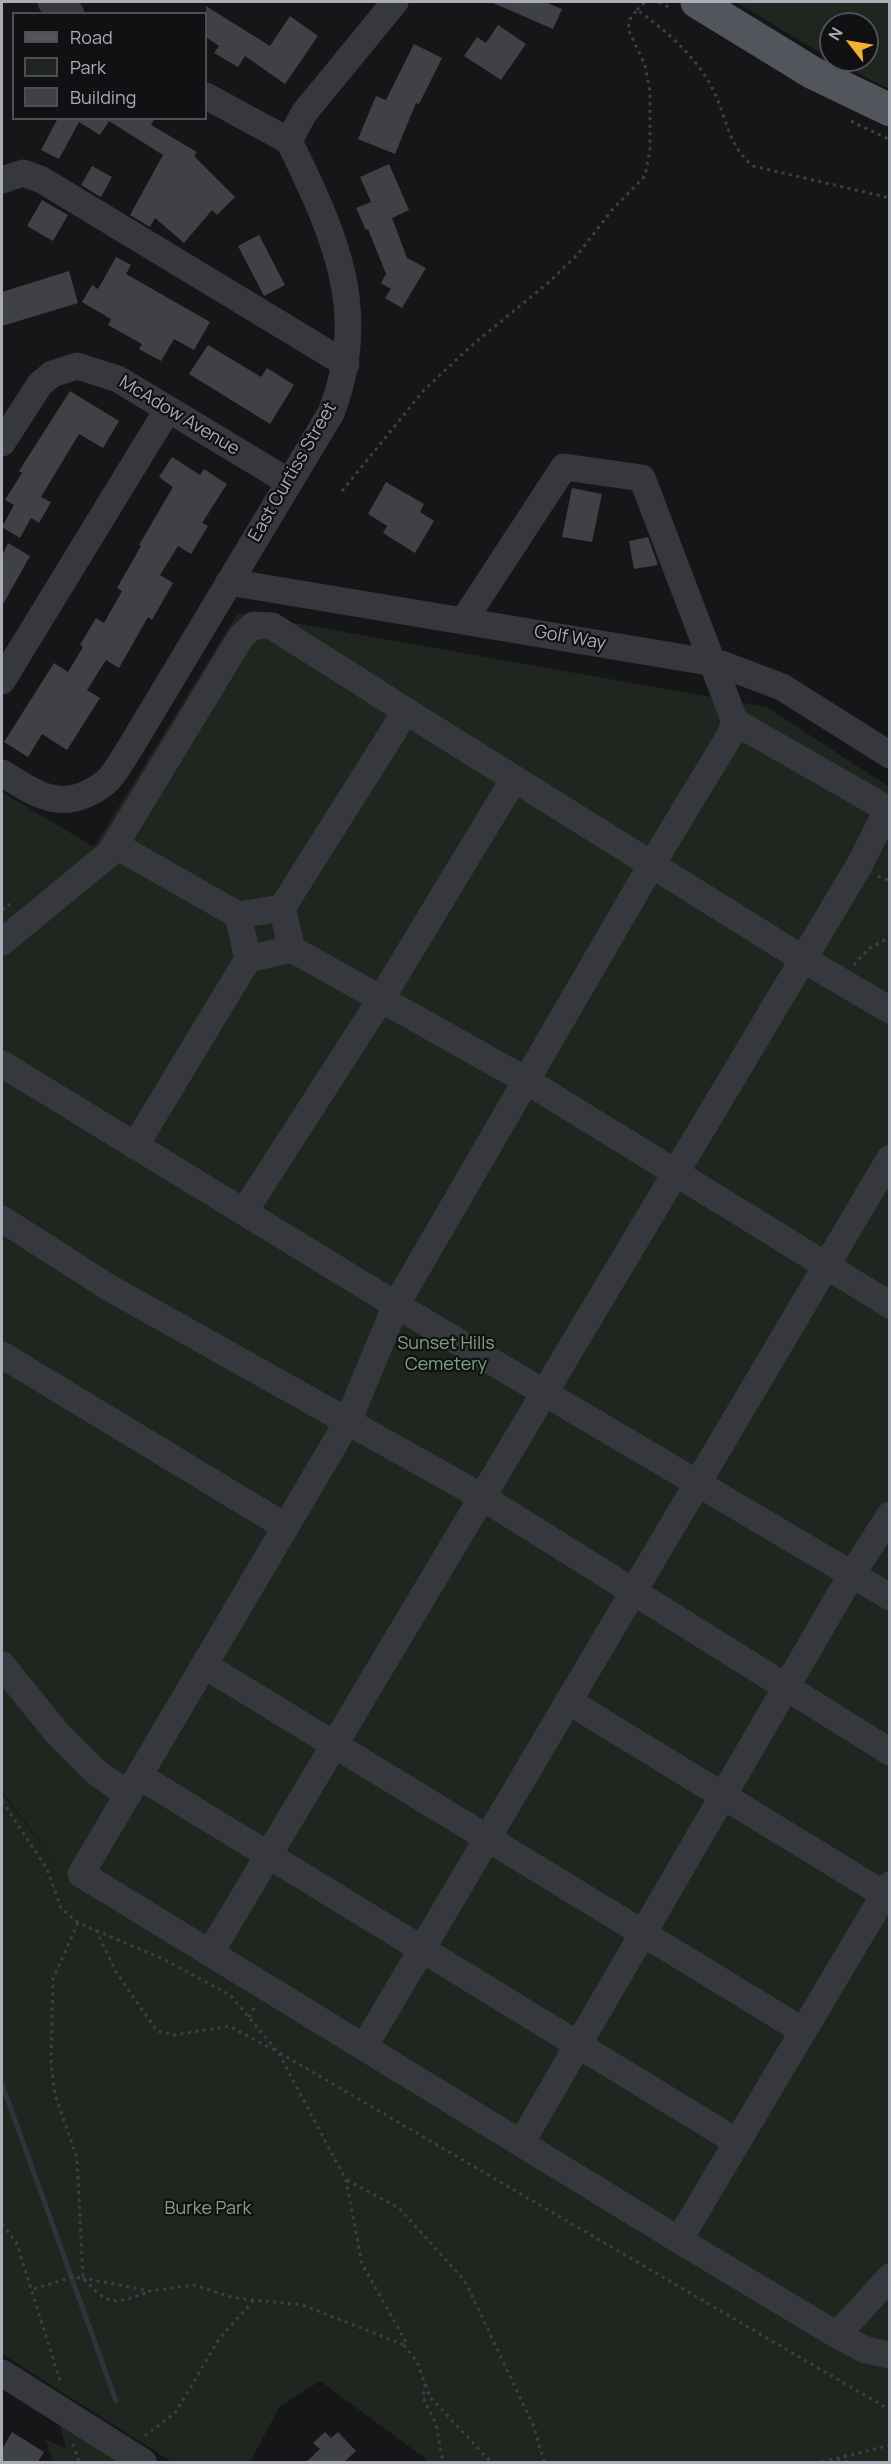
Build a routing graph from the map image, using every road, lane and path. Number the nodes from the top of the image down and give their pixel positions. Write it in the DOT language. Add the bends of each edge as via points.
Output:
graph roads {
  1 [pos="51,2"];
  2 [pos="395,2"];
  3 [pos="645,2"];
  4 [pos="697,2"];
  5 [pos="637,10"];
  6 [pos="68,12"];
  7 [pos="207,97"];
  8 [pos="890,110"];
  9 [pos="289,141"];
  10 [pos="2,180"];
  11 [pos="890,198"];
  12 [pos="346,364"];
  13 [pos="168,409"];
  14 [pos="2,443"];
  15 [pos="289,483"];
  16 [pos="342,491"];
  17 [pos="229,582"];
  18 [pos="464,620"];
  19 [pos="713,662"];
  20 [pos="2,681"];
  21 [pos="406,711"];
  22 [pos="735,722"];
  23 [pos="890,755"];
  24 [pos="2,773"];
  25 [pos="514,779"];
  26 [pos="115,845"];
  27 [pos="652,864"];
  28 [pos="282,908"];
  29 [pos="238,915"];
  30 [pos="890,937"];
  31 [pos="2,942"];
  32 [pos="292,949"];
  33 [pos="803,959"];
  34 [pos="248,960"];
  35 [pos="841,981"];
  36 [pos="381,999"];
  37 [pos="890,1010"];
  38 [pos="2,1064"];
  39 [pos="527,1081"];
  40 [pos="135,1146"];
  41 [pos="890,1158"];
  42 [pos="675,1172"];
  43 [pos="243,1212"];
  44 [pos="2,1219"];
  45 [pos="826,1266"];
  46 [pos="396,1305"];
  47 [pos="890,1305"];
  48 [pos="2,1355"];
  49 [pos="544,1394"];
  50 [pos="348,1421"];
  51 [pos="697,1483"];
  52 [pos="482,1497"];
  53 [pos="890,1515"];
  54 [pos="286,1527"];
  55 [pos="852,1575"];
  56 [pos="633,1591"];
  57 [pos="890,1597"];
  58 [pos="2,1665"];
  59 [pos="204,1665"];
  60 [pos="786,1687"];
  61 [pos="568,1701"];
  62 [pos="335,1744"];
  63 [pos="890,1752"];
  64 [pos="133,1786"];
  65 [pos="723,1796"];
  66 [pos="2,1801"];
  67 [pos="487,1838"];
  68 [pos="268,1855"];
  69 [pos="888,1893"];
  70 [pos="78,1923"];
  71 [pos="95,1930"];
  72 [pos="643,1933"];
  73 [pos="421,1949"];
  74 [pos="210,1953"];
  75 [pos="803,2031"];
  76 [pos="578,2044"];
  77 [pos="364,2047"];
  78 [pos="278,2052"];
  79 [pos="737,2142"];
  80 [pos="521,2143"];
  81 [pos="346,2180"];
  82 [pos="2,2224"];
  83 [pos="680,2240"];
  84 [pos="890,2277"];
  85 [pos="83,2278"];
  86 [pos="34,2289"];
  87 [pos="150,2291"];
  88 [pos="255,2300"];
  89 [pos="837,2336"];
  90 [pos="404,2345"];
  91 [pos="890,2355"];
  92 [pos="2,2373"];
  93 [pos="425,2383"];
  94 [pos="63,2389"];
  95 [pos="890,2410"];
  96 [pos="890,2445"];
  97 [pos="138,2459"];
  98 [pos="835,2459"];
  99 [pos="443,2463"];
  100 [pos="491,2463"];
  101 [pos="544,2463"];
  102 [pos="822,2463"];
  103 [pos="850,2463"];
  1 -- 6 [label="street"];
  2 -- 9 [label="street" via="304,113"];
  3 -- 5 [label="path"];
  4 -- 8 [label="main road" via="813,73"];
  5 -- 11 [label="path" via="705,75 740,156 753,166"];
  5 -- 16 [label="path" via="628,29 645,64 650,92 650,150 645,176 548,284 424,390"];
  7 -- 9 [label="street"];
  9 -- 12 [label="street, East Curtiss Street" via="334,239 344,285"];
  10 -- 12 [label="street" via="23,172 42,180"];
  12 -- 15 [label="street, East Curtiss Street" via="331,413"];
  13 -- 14 [label="street, McAdow Avenue" via="118,379 77,366 52,374 40,384"];
  13 -- 15 [label="street, McAdow Avenue"];
  13 -- 20 [label="street"];
  15 -- 17 [label="street, East Curtiss Street"];
  17 -- 18 [label="street, Golf Way"];
  17 -- 24 [label="street, East Curtiss Street" via="106,782 59,801 45,798"];
  18 -- 19 [label="street, Golf Way"];
  18 -- 19 [label="street" via="564,467 642,478"];
  19 -- 22 [label="street"];
  19 -- 23 [label="street, Golf Way" via="782,687"];
  21 -- 25 [label="street"];
  21 -- 26 [label="street" via="272,626 254,625 241,637"];
  21 -- 28 [label="street"];
  22 -- 27 [label="street"];
  22 -- 33 [label="street" via="882,806 884,816 860,864"];
  25 -- 27 [label="street"];
  25 -- 36 [label="street"];
  26 -- 29 [label="street"];
  26 -- 31 [label="street"];
  27 -- 33 [label="street"];
  27 -- 39 [label="street"];
  28 -- 29 [label="street"];
  28 -- 32 [label="street"];
  29 -- 34 [label="street"];
  30 -- 35 [label="path" via="868,949"];
  32 -- 34 [label="street"];
  32 -- 36 [label="street"];
  33 -- 35 [label="street"];
  33 -- 42 [label="street"];
  34 -- 40 [label="street"];
  35 -- 37 [label="street"];
  36 -- 39 [label="street"];
  36 -- 43 [label="street"];
  38 -- 40 [label="street"];
  39 -- 42 [label="street"];
  39 -- 46 [label="street"];
  40 -- 43 [label="street"];
  41 -- 45 [label="street"];
  42 -- 45 [label="street"];
  42 -- 49 [label="street"];
  43 -- 46 [label="street"];
  44 -- 50 [label="street" via="108,1287"];
  45 -- 47 [label="street"];
  45 -- 51 [label="street"];
  46 -- 49 [label="street"];
  46 -- 50 [label="street"];
  48 -- 54 [label="street"];
  49 -- 51 [label="street"];
  49 -- 52 [label="street"];
  50 -- 52 [label="street"];
  50 -- 54 [label="street"];
  51 -- 55 [label="street"];
  51 -- 56 [label="street"];
  52 -- 56 [label="street"];
  52 -- 62 [label="street"];
  53 -- 55 [label="street"];
  54 -- 59 [label="street"];
  55 -- 57 [label="street"];
  55 -- 60 [label="street"];
  56 -- 60 [label="street"];
  56 -- 61 [label="street"];
  58 -- 64 [label="street" via="57,1734 95,1771"];
  59 -- 62 [label="street"];
  59 -- 64 [label="street"];
  60 -- 63 [label="street"];
  60 -- 65 [label="street"];
  61 -- 65 [label="street"];
  61 -- 67 [label="street"];
  62 -- 67 [label="street"];
  62 -- 68 [label="street"];
  64 -- 68 [label="street"];
  64 -- 74 [label="street" via="81,1874"];
  65 -- 69 [label="street"];
  65 -- 72 [label="street"];
  66 -- 70 [label="path" via="47,1869 61,1908"];
  67 -- 72 [label="street"];
  67 -- 73 [label="street"];
  68 -- 73 [label="street"];
  68 -- 74 [label="street"];
  69 -- 75 [label="street"];
  70 -- 71 [label="path"];
  70 -- 85 [label="path" via="53,1979 51,2064 55,2095 77,2158"];
  71 -- 78 [label="path" via="163,1959 230,1995"];
  71 -- 78 [label="path" via="116,1972 157,2031 175,2035 228,2026"];
  72 -- 75 [label="street"];
  72 -- 76 [label="street"];
  73 -- 76 [label="street"];
  73 -- 77 [label="street"];
  74 -- 77 [label="street"];
  75 -- 79 [label="street"];
  76 -- 79 [label="street"];
  76 -- 80 [label="street"];
  77 -- 80 [label="street"];
  78 -- 81 [label="path"];
  78 -- 95 [label="path"];
  79 -- 83 [label="street"];
  80 -- 83 [label="street"];
  81 -- 90 [label="path" via="362,2264 396,2320"];
  81 -- 101 [label="path" via="399,2208 465,2281 534,2427"];
  82 -- 86 [label="path" via="18,2244"];
  83 -- 89 [label="street"];
  84 -- 89 [label="street"];
  85 -- 86 [label="path" via="73,2277"];
  85 -- 87 [label="path"];
  85 -- 87 [label="path" via="105,2300 120,2302"];
  86 -- 94 [label="path"];
  87 -- 88 [label="path" via="194,2285 218,2295"];
  88 -- 90 [label="path" via="303,2305"];
  88 -- 97 [label="path" via="219,2339 176,2412 145,2436"];
  89 -- 91 [label="street" via="866,2350"];
  90 -- 93 [label="path" via="417,2362"];
  92 -- 97 [label="street"];
  93 -- 99 [label="path" via="423,2398 436,2424"];
  93 -- 100 [label="path" via="430,2397"];
  96 -- 98 [label="path"];
  98 -- 102 [label="path"];
  98 -- 103 [label="path"];
}
